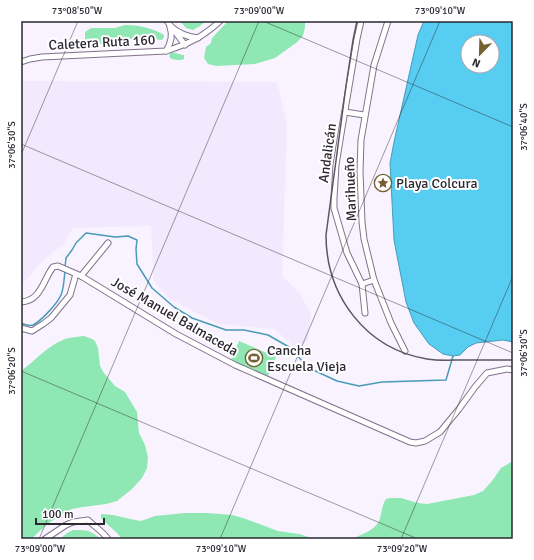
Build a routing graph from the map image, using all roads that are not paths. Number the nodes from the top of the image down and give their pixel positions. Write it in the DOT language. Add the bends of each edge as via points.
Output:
graph roads {
  1 [pos="220,21"];
  2 [pos="362,21"];
  3 [pos="388,21"];
  4 [pos="169,23"];
  5 [pos="198,38"];
  6 [pos="185,45"];
  7 [pos="166,50"];
  8 [pos="21,62"];
  9 [pos="345,112"];
  10 [pos="364,115"];
  11 [pos="108,243"];
  12 [pos="76,274"];
  13 [pos="81,276"];
  14 [pos="374,280"];
  15 [pos="362,284"];
  16 [pos="21,302"];
  17 [pos="365,313"];
  18 [pos="21,328"];
  19 [pos="404,351"];
  20 [pos="513,370"];
  21 [pos="45,539"];
  22 [pos="108,539"];
  1 -- 5 [label="street, Caletera Ruta 160"];
  2 -- 9 [label="street, Andalicán"];
  3 -- 10 [label="street, Marihueño" via="374,65"];
  4 -- 5 [label="street" via="177,32"];
  4 -- 6 [label="street, Caletera Ruta 160"];
  4 -- 7 [label="street" via="171,38"];
  5 -- 6 [label="street, Caletera Ruta 160"];
  6 -- 7 [label="street, Caletera Ruta 160"];
  7 -- 8 [label="street, Caletera Ruta 160" via="42,57"];
  9 -- 10 [label="street"];
  9 -- 15 [label="street, Andalicán" via="336,165 334,208 347,253"];
  10 -- 14 [label="street, Marihueño" via="360,172 362,222"];
  11 -- 13 [label="street"];
  12 -- 13 [label="street, José Manuel Balmaceda"];
  12 -- 16 [label="street, José Manuel Balmaceda" via="58,266 52,267 37,295"];
  12 -- 18 [label="street" via="70,295 51,318 32,331"];
  13 -- 20 [label="street, José Manuel Balmaceda" via="176,334 235,365 410,442 425,442 440,432 487,373"];
  14 -- 15 [label="street"];
  14 -- 19 [label="street, Marihueño"];
  15 -- 17 [label="street, Andalicán"];
  21 -- 22 [label="street" via="66,525 88,520"];
}
